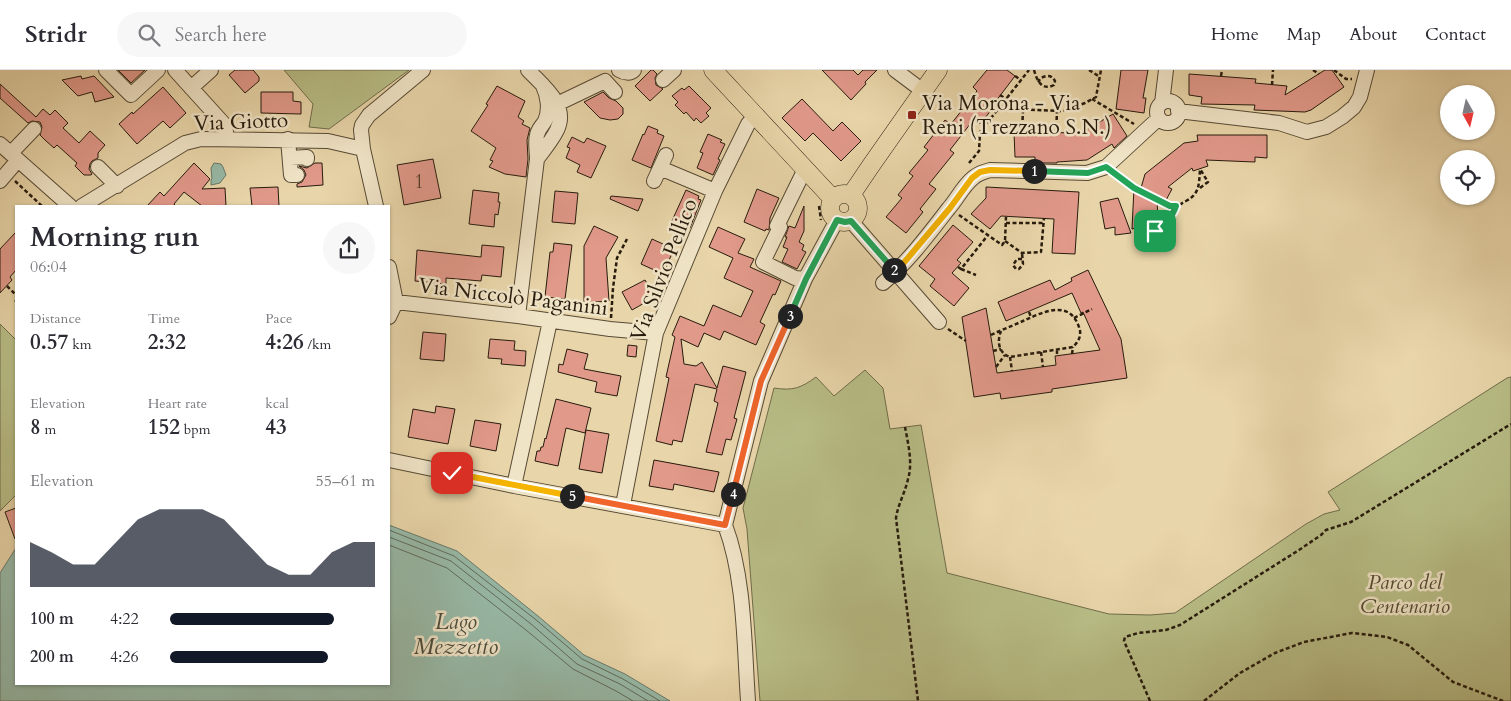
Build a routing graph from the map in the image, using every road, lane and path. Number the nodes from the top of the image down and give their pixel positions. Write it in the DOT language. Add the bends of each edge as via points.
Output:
graph roads {
  1 [pos="106,70"];
  2 [pos="158,70"];
  3 [pos="175,70"];
  4 [pos="211,70"];
  5 [pos="423,70"];
  6 [pos="528,70"];
  7 [pos="619,70"];
  8 [pos="634,70"];
  9 [pos="674,70"];
  10 [pos="713,70"];
  11 [pos="895,70"];
  12 [pos="938,70"];
  13 [pos="1029,70"];
  14 [pos="1034,70"];
  15 [pos="1089,70"];
  16 [pos="1101,70"];
  17 [pos="1166,70"];
  18 [pos="1222,70"];
  19 [pos="1273,70"];
  20 [pos="1313,70"];
  21 [pos="1334,70"];
  22 [pos="1367,72"];
  23 [pos="1319,74"];
  24 [pos="1015,76"];
  25 [pos="1221,76"];
  26 [pos="1100,77"];
  27 [pos="663,80"];
  28 [pos="1021,80"];
  29 [pos="1038,82"];
  30 [pos="1272,85"];
  31 [pos="543,86"];
  32 [pos="191,88"];
  33 [pos="923,91"];
  34 [pos="615,92"];
  35 [pos="1000,95"];
  36 [pos="1006,99"];
  37 [pos="1092,99"];
  38 [pos="1162,103"];
  39 [pos="557,104"];
  40 [pos="1023,110"];
  41 [pos="1178,111"];
  42 [pos="1057,112"];
  43 [pos="755,116"];
  44 [pos="1159,118"];
  45 [pos="34,130"];
  46 [pos="361,130"];
  47 [pos="1146,131"];
  48 [pos="1022,132"];
  49 [pos="1056,133"];
  50 [pos="225,139"];
  51 [pos="288,139"];
  52 [pos="328,140"];
  53 [pos="363,148"];
  54 [pos="10,153"];
  55 [pos="666,155"];
  56 [pos="290,158"];
  57 [pos="307,159"];
  58 [pos="537,159"];
  59 [pos="967,166"];
  60 [pos="98,167"];
  61 [pos="1106,167"];
  62 [pos="805,169"];
  63 [pos="297,175"];
  64 [pos="3,177"];
  65 [pos="117,186"];
  66 [pos="1199,189"];
  67 [pos="716,191"];
  68 [pos="851,195"];
  69 [pos="833,199"];
  70 [pos="41,205"];
  71 [pos="69,205"];
  72 [pos="84,205"];
  73 [pos="376,205"];
  74 [pos="1176,206"];
  75 [pos="950,208"];
  76 [pos="1006,217"];
  77 [pos="1044,218"];
  78 [pos="844,220"];
  79 [pos="1006,222"];
  80 [pos="1043,223"];
  81 [pos="1155,231"];
  82 [pos="988,235"];
  83 [pos="627,239"];
  84 [pos="1005,241"];
  85 [pos="1022,253"];
  86 [pos="1022,259"];
  87 [pos="390,272"];
  88 [pos="896,272"];
  89 [pos="976,275"];
  90 [pos="806,279"];
  91 [pos="883,283"];
  92 [pos="7,286"];
  93 [pos="15,294"];
  94 [pos="396,302"];
  95 [pos="1092,309"];
  96 [pos="1029,312"];
  97 [pos="390,315"];
  98 [pos="518,316"];
  99 [pos="1031,318"];
  100 [pos="1074,318"];
  101 [pos="550,321"];
  102 [pos="939,322"];
  103 [pos="610,329"];
  104 [pos="1001,331"];
  105 [pos="656,333"];
  106 [pos="991,335"];
  107 [pos="966,341"];
  108 [pos="1073,347"];
  109 [pos="1001,349"];
  110 [pos="1057,350"];
  111 [pos="993,351"];
  112 [pos="1041,352"];
  113 [pos="1072,354"];
  114 [pos="1005,355"];
  115 [pos="1057,356"];
  116 [pos="1010,357"];
  117 [pos="996,367"];
  118 [pos="1043,367"];
  119 [pos="1012,371"];
  120 [pos="1511,424"];
  121 [pos="905,427"];
  122 [pos="390,460"];
  123 [pos="514,486"];
  124 [pos="623,505"];
  125 [pos="725,525"];
  126 [pos="748,701"];
  127 [pos="918,701"];
  128 [pos="1150,701"];
  129 [pos="1204,701"];
  130 [pos="1503,701"];
  1 -- 2 [label="street" via="131,95"];
  3 -- 32 [label="street"];
  4 -- 32 [label="street"];
  5 -- 46 [label="street" via="369,115"];
  6 -- 31 [label="street"];
  7 -- 8 [label="street" via="626,73"];
  9 -- 27 [label="street"];
  10 -- 43 [label="main road"];
  11 -- 33 [label="street"];
  12 -- 33 [label="main road"];
  13 -- 28 [label="path"];
  14 -- 29 [label="path"];
  15 -- 26 [label="path"];
  16 -- 26 [label="path"];
  17 -- 38 [label="street"];
  18 -- 25 [label="path"];
  19 -- 30 [label="path"];
  20 -- 23 [label="path"];
  21 -- 22 [label="path" via="1346,79 1354,79"];
  22 -- 41 [label="street" via="1354,107 1326,127 1307,132 1279,123"];
  24 -- 28 [label="path"];
  26 -- 37 [label="path" via="1096,97"];
  28 -- 36 [label="path"];
  29 -- 29 [label="path" via="1047,87 1054,85 1055,81 1048,76"];
  31 -- 39 [label="street"];
  31 -- 58 [label="street" via="547,111 536,136"];
  32 -- 50 [label="street" via="223,123"];
  33 -- 68 [label="main road"];
  34 -- 39 [label="street" via="606,81"];
  35 -- 36 [label="path"];
  36 -- 40 [label="path" via="1009,109"];
  36 -- 59 [label="path" via="980,132 979,151"];
  37 -- 42 [label="path"];
  37 -- 47 [label="path"];
  38 -- 41 [label="street" via="1173,102"];
  38 -- 44 [label="street" via="1157,111"];
  39 -- 58 [label="street" via="558,129"];
  40 -- 42 [label="path"];
  40 -- 48 [label="path"];
  41 -- 44 [label="street" via="1177,118 1171,122"];
  42 -- 49 [label="path"];
  43 -- 62 [label="main road"];
  43 -- 67 [label="street, Via Silvio Pellico" via="748,124"];
  44 -- 47 [label="street"];
  45 -- 54 [label="street"];
  46 -- 52 [label="street, Via Giotto"];
  46 -- 53 [label="street"];
  47 -- 61 [label="street"];
  50 -- 51 [label="street, Via Giotto"];
  50 -- 65 [label="street, Via Giotto" via="185,143"];
  51 -- 52 [label="street, Via Giotto"];
  51 -- 56 [label="street"];
  52 -- 53 [label="street, Via Giotto"];
  53 -- 73 [label="street"];
  54 -- 64 [label="street"];
  54 -- 71 [label="street"];
  55 -- 67 [label="street" via="657,174"];
  56 -- 57 [label="street"];
  56 -- 63 [label="street" via="291,176"];
  58 -- 98 [label="street"];
  60 -- 65 [label="street"];
  61 -- 74 [label="path" via="1134,188"];
  61 -- 75 [label="street" via="1088,173 980,172"];
  62 -- 69 [label="main road"];
  62 -- 90 [label="street" via="763,262 795,278"];
  64 -- 70 [label="path"];
  65 -- 72 [label="street, Via Giotto"];
  66 -- 66 [label="path" via="1208,182 1200,169 1199,182"];
  66 -- 74 [label="path" via="1190,199"];
  67 -- 105 [label="street, Via Silvio Pellico"];
  68 -- 69 [label="main road" via="842,194"];
  68 -- 78 [label="main road" via="859,208 856,216"];
  69 -- 78 [label="main road" via="832,214"];
  74 -- 81 [label="path" via="1167,221"];
  75 -- 82 [label="path"];
  75 -- 88 [label="street"];
  76 -- 79 [label="path"];
  77 -- 80 [label="path"];
  78 -- 88 [label="street"];
  78 -- 90 [label="street"];
  79 -- 80 [label="path"];
  79 -- 84 [label="path"];
  80 -- 85 [label="path" via="1041,252"];
  82 -- 84 [label="path" via="1002,245"];
  82 -- 89 [label="path" via="959,268"];
  83 -- 103 [label="path" via="617,258"];
  84 -- 85 [label="path"];
  85 -- 86 [label="path"];
  86 -- 86 [label="path" via="1023,264 1016,269 1014,262"];
  87 -- 94 [label="street"];
  88 -- 91 [label="street"];
  88 -- 102 [label="street"];
  90 -- 125 [label="street" via="761,381"];
  92 -- 93 [label="path"];
  94 -- 97 [label="street"];
  94 -- 98 [label="street, Via Niccolò Paganini"];
  95 -- 100 [label="path"];
  96 -- 99 [label="path"];
  98 -- 101 [label="street, Via Niccolò Paganini"];
  99 -- 100 [label="path" via="1048,310 1070,314"];
  99 -- 104 [label="path"];
  100 -- 108 [label="path" via="1081,334"];
  101 -- 103 [label="street, Via Niccolò Paganini"];
  101 -- 123 [label="street"];
  102 -- 107 [label="path"];
  103 -- 105 [label="street, Via Niccolò Paganini"];
  104 -- 106 [label="path"];
  104 -- 109 [label="path" via="998,341"];
  105 -- 124 [label="street, Via Silvio Pellico"];
  108 -- 110 [label="path"];
  108 -- 113 [label="path"];
  109 -- 111 [label="path"];
  109 -- 114 [label="path"];
  110 -- 112 [label="path"];
  110 -- 115 [label="path"];
  112 -- 116 [label="path"];
  112 -- 118 [label="path"];
  114 -- 116 [label="path"];
  114 -- 117 [label="path"];
  116 -- 119 [label="path"];
  120 -- 128 [label="path" via="1351,522 1326,530 1180,625 1125,637"];
  121 -- 127 [label="path" via="909,478 896,518"];
  122 -- 123 [label="street"];
  123 -- 124 [label="street"];
  124 -- 125 [label="street"];
  125 -- 126 [label="street" via="740,582"];
  129 -- 130 [label="path" via="1240,673 1275,653 1304,642 1352,633 1387,637 1408,645 1453,682"];
}
